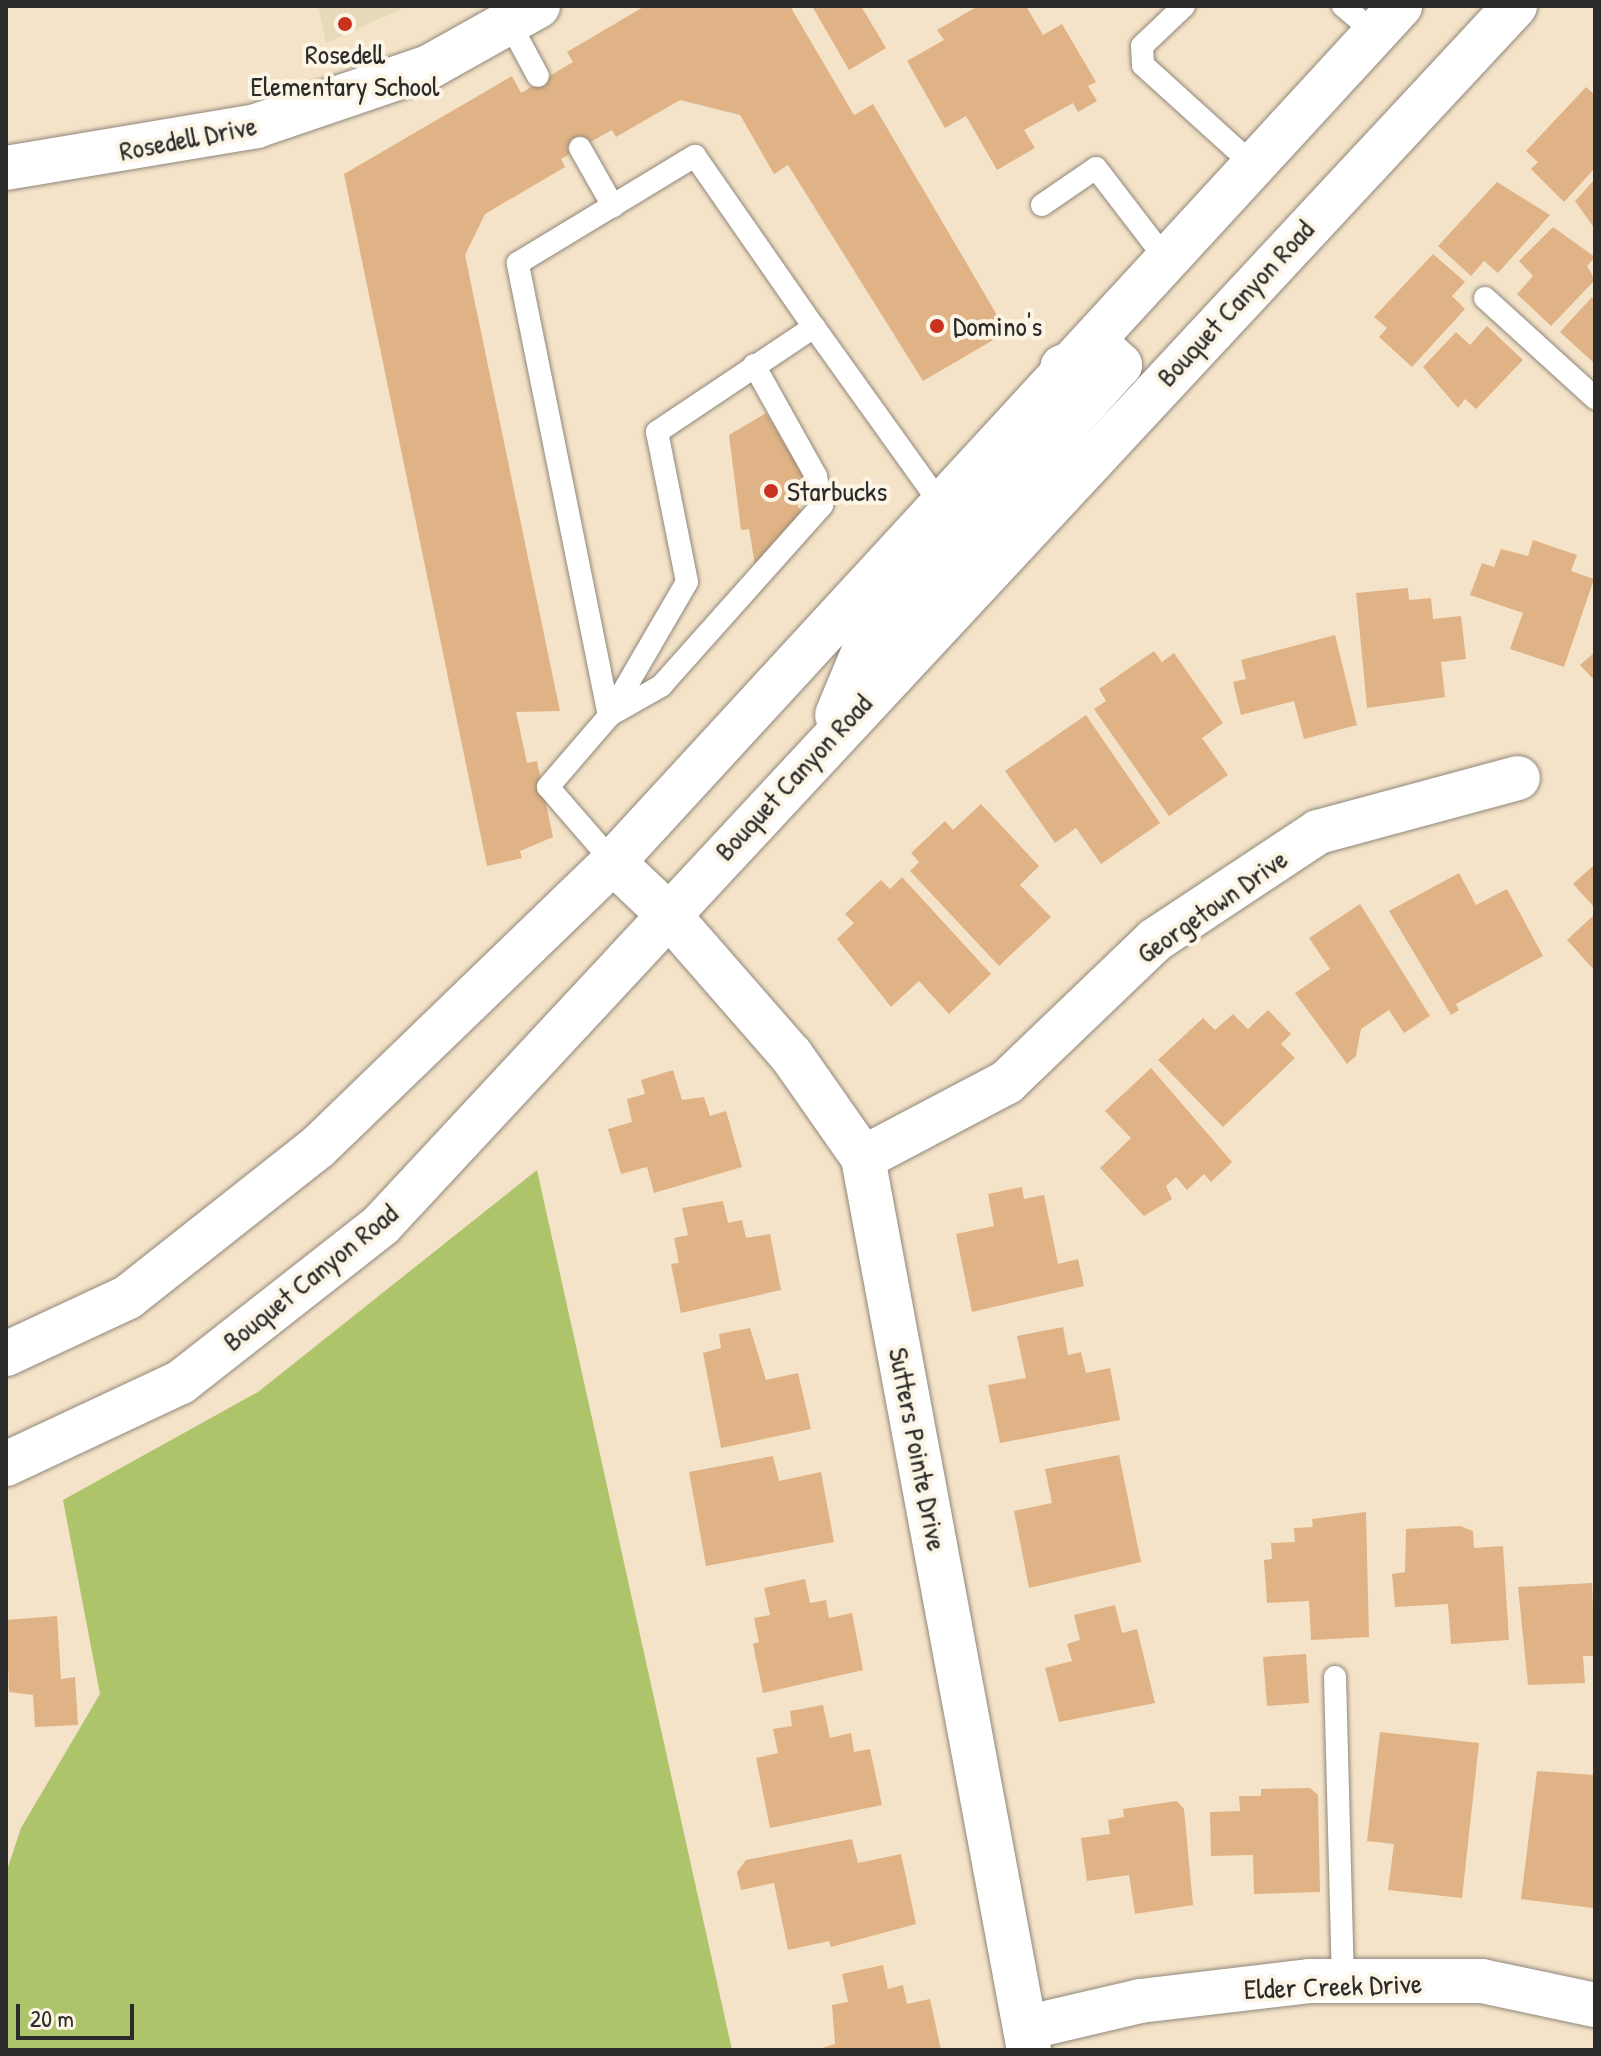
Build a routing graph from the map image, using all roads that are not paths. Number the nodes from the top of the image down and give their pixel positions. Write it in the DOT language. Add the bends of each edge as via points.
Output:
graph roads {
  1 [pos="1184,6"];
  2 [pos="1515,6"];
  3 [pos="524,14"];
  4 [pos="1373,15"];
  5 [pos="538,76"];
  6 [pos="580,148"];
  7 [pos="1251,163"];
  8 [pos="6,168"];
  9 [pos="1042,205"];
  10 [pos="613,206"];
  11 [pos="1165,258"];
  12 [pos="1485,298"];
  13 [pos="814,327"];
  14 [pos="754,365"];
  15 [pos="1062,367"];
  16 [pos="1595,398"];
  17 [pos="942,506"];
  18 [pos="609,716"];
  19 [pos="825,743"];
  20 [pos="1518,778"];
  21 [pos="613,862"];
  22 [pos="667,913"];
  23 [pos="863,1158"];
  24 [pos="6,1354"];
  25 [pos="6,1464"];
  26 [pos="1335,1677"];
  27 [pos="1343,1981"];
  28 [pos="1595,2005"];
  29 [pos="1027,2039"];
  1 -- 7 [label="lane" via="1142,46 1143,65"];
  2 -- 19 [label="main road, Bouquet Canyon Road"];
  3 -- 5 [label="lane"];
  3 -- 8 [label="main road, Rosedell Drive" via="429,67 256,126"];
  4 -- 7 [label="main road"];
  6 -- 10 [label="lane"];
  7 -- 11 [label="main road"];
  9 -- 11 [label="lane" via="1096,168"];
  10 -- 13 [label="lane" via="695,156"];
  10 -- 18 [label="lane" via="518,263"];
  11 -- 15 [label="main road"];
  12 -- 16 [label="lane"];
  13 -- 14 [label="lane"];
  13 -- 17 [label="lane"];
  14 -- 18 [label="lane" via="657,432 687,582"];
  14 -- 18 [label="lane" via="816,476 822,505 661,686"];
  15 -- 17 [label="main road"];
  15 -- 19 [label="main road" via="1106,352 1120,365 865,648"];
  17 -- 21 [label="main road"];
  18 -- 21 [label="lane" via="548,787"];
  19 -- 22 [label="main road, Bouquet Canyon Road"];
  20 -- 23 [label="main road, Georgetown Drive" via="1318,832 1155,940 1007,1082"];
  21 -- 22 [label="main road, Sutters Pointe Drive"];
  21 -- 24 [label="main road" via="318,1147 128,1297"];
  22 -- 23 [label="main road, Sutters Pointe Drive" via="791,1055"];
  22 -- 25 [label="main road, Bouquet Canyon Road" via="381,1225 181,1382"];
  23 -- 29 [label="main road, Sutters Pointe Drive"];
  26 -- 27 [label="lane"];
  27 -- 28 [label="main road, Elder Creek Drive" via="1482,1981"];
  27 -- 29 [label="main road, Elder Creek Drive" via="1140,2001"];
}
